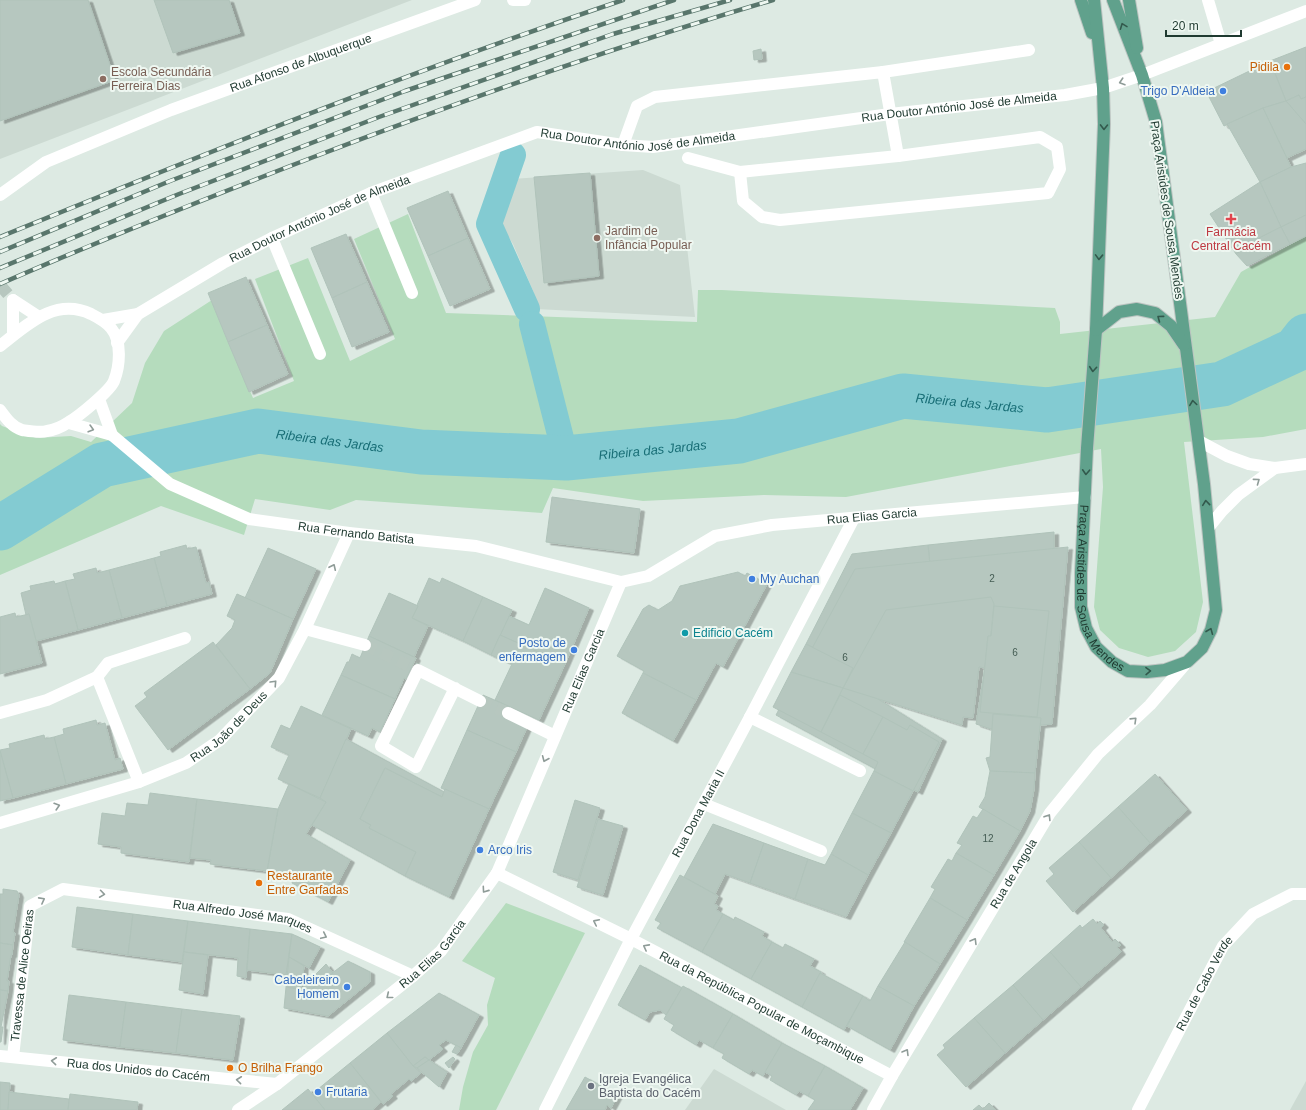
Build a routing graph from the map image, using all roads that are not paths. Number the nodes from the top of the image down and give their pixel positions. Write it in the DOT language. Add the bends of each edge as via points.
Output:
graph roads {
  1 [pos="475,0"];
  2 [pos="513,0"];
  3 [pos="525,0"];
  4 [pos="1081,0"];
  5 [pos="1094,0"];
  6 [pos="1113,0"];
  7 [pos="1129,0"];
  8 [pos="1208,0"];
  9 [pos="1306,10"];
  10 [pos="1221,44"];
  11 [pos="1029,50"];
  12 [pos="1099,53"];
  13 [pos="883,72"];
  14 [pos="1142,75"];
  15 [pos="1103,88"];
  16 [pos="890,114"];
  17 [pos="624,145"];
  18 [pos="898,156"];
  19 [pos="688,158"];
  20 [pos="740,172"];
  21 [pos="371,193"];
  22 [pos="0,195"];
  23 [pos="272,238"];
  24 [pos="412,293"];
  25 [pos="138,314"];
  26 [pos="39,317"];
  27 [pos="103,320"];
  28 [pos="1096,330"];
  29 [pos="13,336"];
  30 [pos="117,343"];
  31 [pos="0,346"];
  32 [pos="1186,347"];
  33 [pos="320,354"];
  34 [pos="99,399"];
  35 [pos="0,410"];
  36 [pos="69,422"];
  37 [pos="112,435"];
  38 [pos="1199,441"];
  39 [pos="1306,464"];
  40 [pos="1275,468"];
  41 [pos="1085,497"];
  42 [pos="854,518"];
  43 [pos="1209,527"];
  44 [pos="349,532"];
  45 [pos="622,582"];
  46 [pos="305,629"];
  47 [pos="185,638"];
  48 [pos="365,645"];
  49 [pos="1187,662"];
  50 [pos="97,677"];
  51 [pos="454,688"];
  52 [pos="480,701"];
  53 [pos="0,712"];
  54 [pos="508,713"];
  55 [pos="750,717"];
  56 [pos="555,736"];
  57 [pos="860,771"];
  58 [pos="138,782"];
  59 [pos="704,804"];
  60 [pos="0,823"];
  61 [pos="821,851"];
  62 [pos="497,873"];
  63 [pos="63,889"];
  64 [pos="1306,894"];
  65 [pos="631,939"];
  66 [pos="413,976"];
  67 [pos="0,1056"];
  68 [pos="14,1057"];
  69 [pos="892,1076"];
  70 [pos="277,1084"];
  71 [pos="238,1110"];
  72 [pos="545,1110"];
  73 [pos="873,1110"];
  74 [pos="1138,1110"];
  1 -- 22 [label="street, Rua Afonso de Albuquerque" via="171,110 46,162"];
  2 -- 3 [label="street"];
  4 -- 12 [label="main road"];
  5 -- 12 [label="main road"];
  14 -- 6 [label="main road, one-way"];
  7 -- 14 [label="main road"];
  8 -- 10 [label="street"];
  9 -- 10 [label="street"];
  10 -- 14 [label="street"];
  11 -- 13 [label="street"];
  12 -- 15 [label="main road, Praça Aristides de Sousa Mendes"];
  13 -- 16 [label="street"];
  13 -- 17 [label="street" via="655,97 637,106"];
  14 -- 15 [label="street, Rua Doutor António José de Almeida, one-way"];
  14 -- 32 [label="main road, Praça Aristides de Sousa Mendes" via="1156,122"];
  15 -- 16 [label="street, Rua Doutor António José de Almeida" via="1064,95"];
  15 -- 28 [label="main road, Praça Aristides de Sousa Mendes, one-way" via="1104,124"];
  16 -- 17 [label="street, Rua Doutor António José de Almeida" via="653,148"];
  16 -- 18 [label="street"];
  17 -- 21 [label="street, Rua Doutor António José de Almeida" via="538,132"];
  18 -- 20 [label="street"];
  18 -- 20 [label="street" via="1040,137 1057,147 1060,169 1048,192 780,220 762,217 743,201"];
  19 -- 20 [label="street"];
  21 -- 23 [label="street, Rua Doutor António José de Almeida"];
  21 -- 24 [label="street"];
  23 -- 25 [label="street, Rua Doutor António José de Almeida" via="223,263"];
  23 -- 33 [label="street"];
  25 -- 27 [label="street, Rua Doutor António José de Almeida"];
  25 -- 30 [label="street, Rua Doutor António José de Almeida"];
  26 -- 27 [label="street" via="60,308 82,310"];
  26 -- 29 [label="street"];
  26 -- 29 [label="street" via="13,300"];
  27 -- 30 [label="street" via="112,329"];
  32 -- 28 [label="main road, Praça Aristides de Sousa Mendes, one-way" via="1171,326 1155,313 1137,309 1119,312"];
  28 -- 41 [label="main road, Praça Aristides de Sousa Mendes, one-way"];
  29 -- 31 [label="street"];
  30 -- 34 [label="street" via="120,356 114,382"];
  38 -- 32 [label="main road, Praça Aristides de Sousa Mendes, one-way"];
  34 -- 36 [label="street"];
  34 -- 37 [label="street"];
  35 -- 36 [label="street" via="10,423 21,430 46,432"];
  36 -- 37 [label="street, one-way"];
  37 -- 44 [label="street, Rua Fernando Batista" via="170,484 234,513 256,521"];
  38 -- 40 [label="street" via="1237,460"];
  43 -- 38 [label="main road, Praça Aristides de Sousa Mendes, one-way"];
  39 -- 40 [label="street"];
  43 -- 40 [label="street, one-way" via="1238,495"];
  41 -- 42 [label="street, Rua Elias Garcia"];
  41 -- 49 [label="main road, Praça Aristides de Sousa Mendes, one-way" via="1081,607 1086,628 1096,647 1112,662 1128,670 1165,670"];
  42 -- 45 [label="street, Rua Elias Garcia" via="772,525 714,536 648,576"];
  42 -- 55 [label="street, Rua Dona Maria II"];
  49 -- 43 [label="main road, Praça Aristides de Sousa Mendes, one-way" via="1202,648 1211,630 1216,610"];
  44 -- 45 [label="street, Rua Fernando Batista" via="476,546"];
  46 -- 44 [label="street, Rua João de Deus, one-way"];
  45 -- 56 [label="street, Rua Elias Garcia"];
  46 -- 48 [label="street"];
  58 -- 46 [label="street, Rua João de Deus, one-way" via="186,763 220,740 279,678"];
  47 -- 50 [label="street" via="108,663"];
  69 -- 49 [label="street, Rua de Angola, one-way" via="1050,813 1098,754 1150,705"];
  50 -- 53 [label="street" via="47,700"];
  50 -- 58 [label="street"];
  51 -- 51 [label="street" via="418,670 381,746 416,767"];
  51 -- 52 [label="street"];
  54 -- 56 [label="street"];
  55 -- 57 [label="street"];
  55 -- 59 [label="street, Rua Dona Maria II"];
  56 -- 62 [label="street, Rua Elias Garcia, one-way"];
  60 -- 58 [label="street, Rua João de Deus, one-way"];
  59 -- 61 [label="street"];
  59 -- 65 [label="street, Rua Dona Maria II"];
  65 -- 62 [label="street, Rua da República Popular de Moçambique, one-way"];
  62 -- 66 [label="street, Rua Elias Garcia, one-way" via="441,951"];
  63 -- 66 [label="street, Rua Alfredo José Marques, one-way" via="288,919"];
  68 -- 63 [label="street, Travessa de Alice Oeiras, one-way" via="30,906"];
  64 -- 74 [label="street, Rua de Cabo Verde" via="1292,894 1253,914 1223,946"];
  69 -- 65 [label="street, Rua da República Popular de Moçambique, one-way"];
  65 -- 72 [label="street, Rua Dona Maria II"];
  66 -- 70 [label="street, Rua Elias Garcia, one-way"];
  67 -- 68 [label="street, Rua dos Unidos do Cacém"];
  70 -- 68 [label="street, Rua dos Unidos do Cacém, one-way"];
  69 -- 73 [label="street, Rua de Angola"];
  70 -- 71 [label="street, Rua Elias Garcia"];
}
